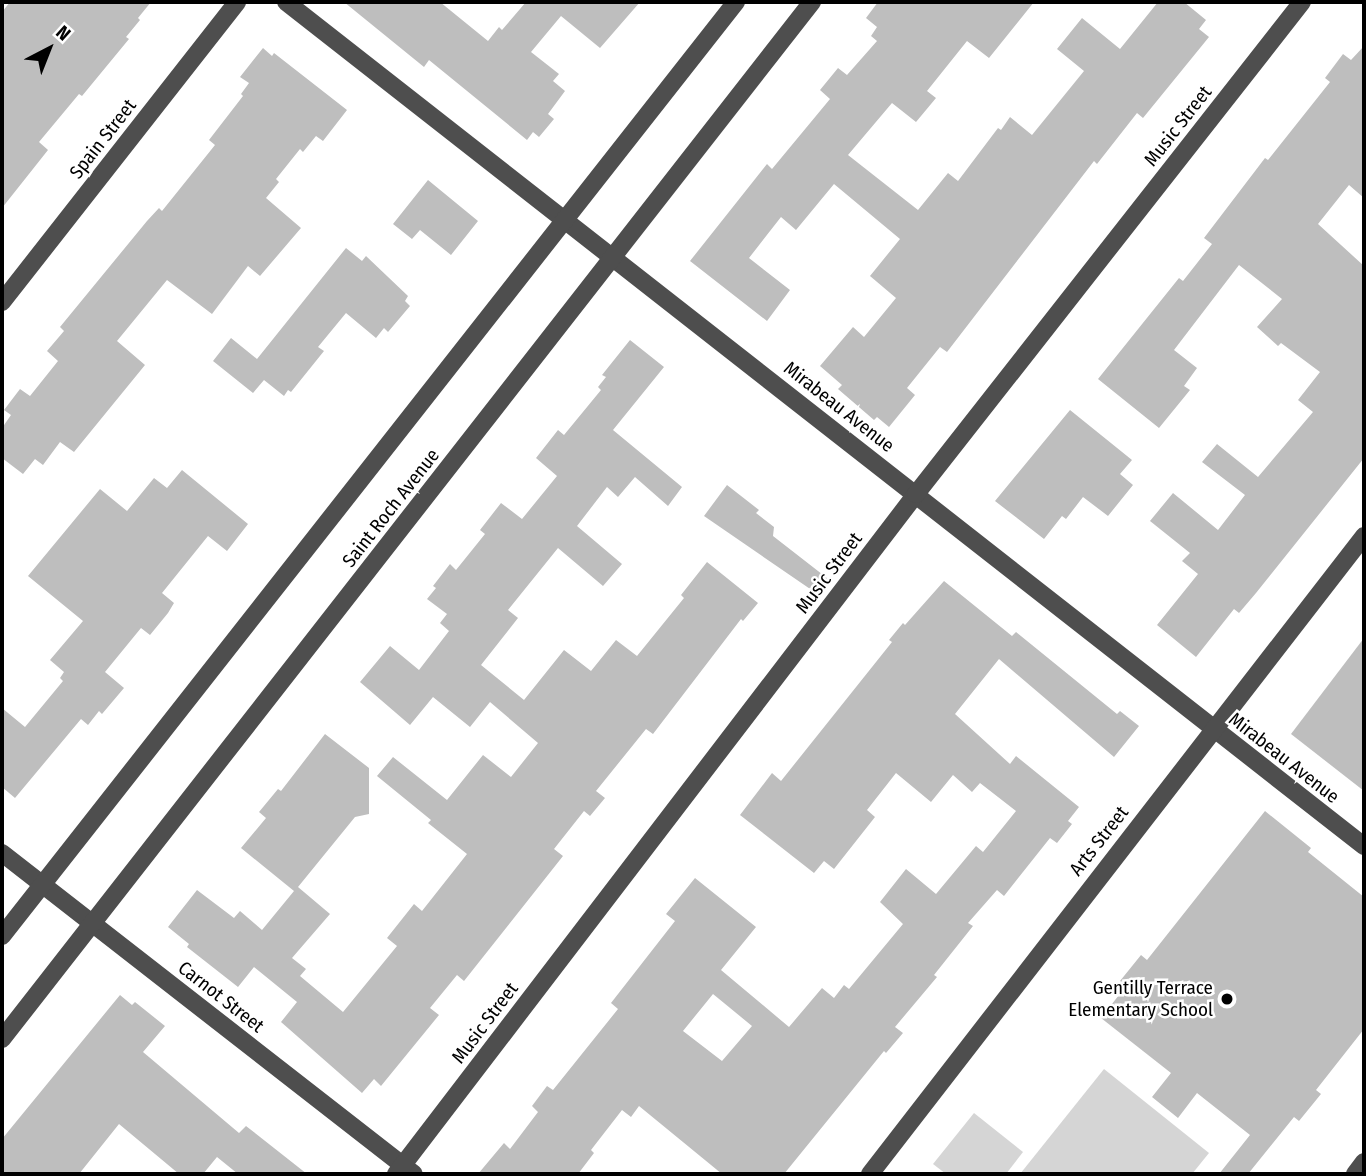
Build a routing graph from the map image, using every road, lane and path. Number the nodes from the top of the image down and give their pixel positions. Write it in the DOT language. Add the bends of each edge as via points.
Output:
graph roads {
  1 [pos="237,2"];
  2 [pos="286,2"];
  3 [pos="736,2"];
  4 [pos="812,2"];
  5 [pos="1302,2"];
  6 [pos="565,220"];
  7 [pos="613,257"];
  8 [pos="2,302"];
  9 [pos="916,494"];
  10 [pos="1364,536"];
  11 [pos="1213,728"];
  12 [pos="1364,846"];
  13 [pos="2,853"];
  14 [pos="43,884"];
  15 [pos="93,923"];
  16 [pos="2,936"];
  17 [pos="2,1039"];
  18 [pos="1364,1162"];
  19 [pos="404,1171"];
  20 [pos="870,1174"];
  21 [pos="1354,1174"];
  1 -- 8 [label="street, Spain Street"];
  2 -- 6 [label="street, Mirabeau Avenue"];
  3 -- 6 [label="street"];
  4 -- 7 [label="street, Saint Roch Avenue"];
  5 -- 9 [label="street, Music Street"];
  6 -- 7 [label="street, Mirabeau Avenue"];
  6 -- 14 [label="street"];
  7 -- 9 [label="street, Mirabeau Avenue"];
  7 -- 15 [label="street, Saint Roch Avenue"];
  9 -- 11 [label="street, Mirabeau Avenue"];
  9 -- 19 [label="street, Music Street"];
  10 -- 11 [label="street, Arts Street"];
  11 -- 12 [label="street, Mirabeau Avenue"];
  11 -- 20 [label="street, Arts Street"];
  13 -- 14 [label="street, Carnot Street"];
  14 -- 15 [label="street, Carnot Street"];
  14 -- 16 [label="street"];
  15 -- 17 [label="street, Saint Roch Avenue"];
  15 -- 19 [label="street, Carnot Street"];
  18 -- 21 [label="street"];
}
